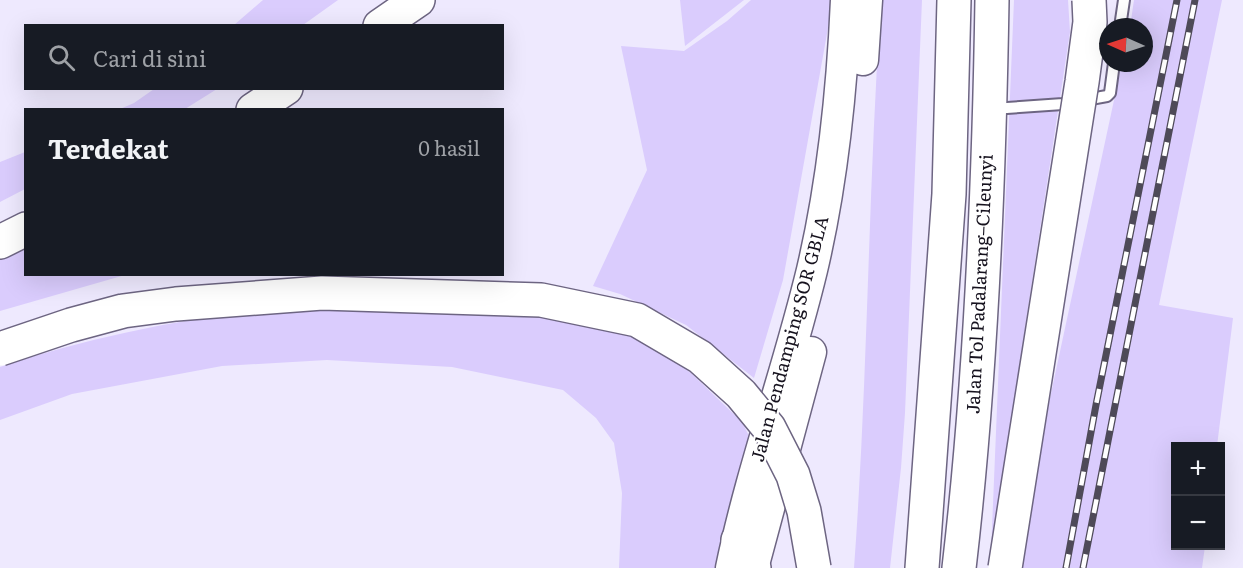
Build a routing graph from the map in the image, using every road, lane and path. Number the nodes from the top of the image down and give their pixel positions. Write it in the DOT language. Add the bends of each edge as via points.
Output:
graph roads {
  1 [pos="418,0"];
  2 [pos="846,0"];
  3 [pos="867,0"];
  4 [pos="954,0"];
  5 [pos="992,0"];
  6 [pos="1089,0"];
  7 [pos="1124,0"];
  8 [pos="1121,18"];
  9 [pos="383,24"];
  10 [pos="1113,72"];
  11 [pos="283,90"];
  12 [pos="256,108"];
  13 [pos="990,110"];
  14 [pos="24,230"];
  15 [pos="0,242"];
  16 [pos="0,349"];
  17 [pos="746,562"];
  18 [pos="814,568"];
  19 [pos="922,568"];
  20 [pos="959,568"];
  21 [pos="1005,568"];
  1 -- 9 [label="highway"];
  2 -- 17 [label="street, Jalan Pendamping SOR GBLA" via="827,199 812,270 763,441"];
  3 -- 17 [label="street, Jalan Pendamping SOR GBLA" via="856,138 835,260 796,409"];
  4 -- 19 [label="highway, Jalan Tol Padalarang–Cileunyi" via="949,194"];
  5 -- 13 [label="highway, Jalan Tol Padalarang–Cileunyi"];
  6 -- 21 [label="highway, bridge" via="1083,72"];
  7 -- 8 [label="lane"];
  10 -- 13 [label="lane" via="1107,96"];
  11 -- 12 [label="highway"];
  13 -- 20 [label="highway, Jalan Tol Padalarang–Cileunyi" via="976,374"];
  14 -- 15 [label="highway"];
  16 -- 18 [label="highway, bridge" via="123,311 322,294 541,300 637,320 700,357 741,394 769,428 793,475 804,510"];
}
